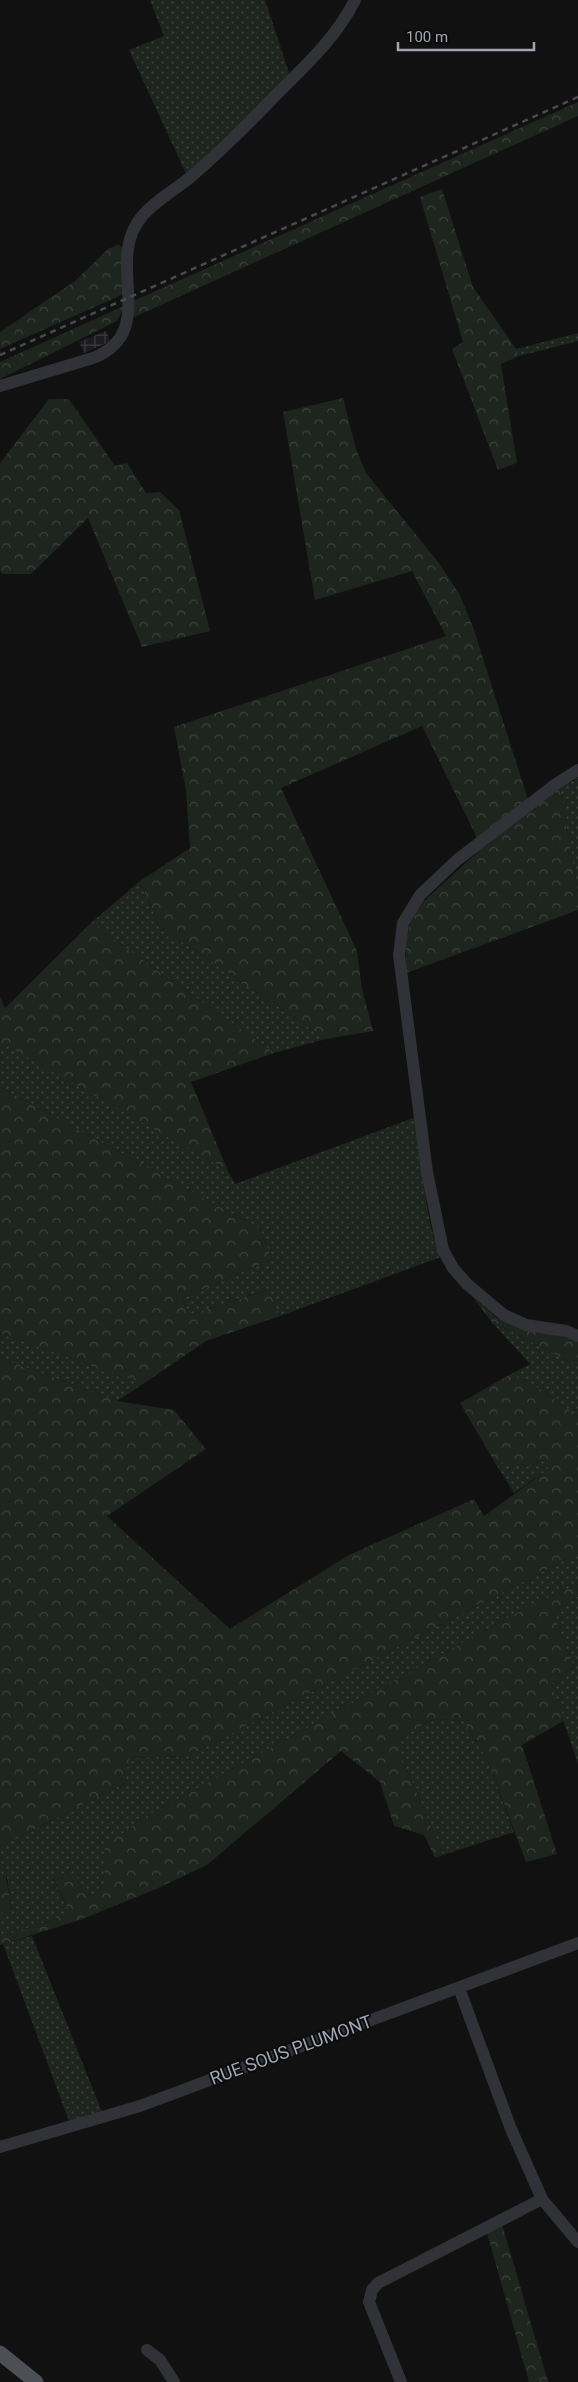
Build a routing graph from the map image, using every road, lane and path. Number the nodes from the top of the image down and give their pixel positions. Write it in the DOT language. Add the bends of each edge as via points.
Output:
graph roads {
  1 [pos="355,0"];
  2 [pos="0,386"];
  3 [pos="578,770"];
  4 [pos="578,1336"];
  5 [pos="578,1943"];
  6 [pos="459,1988"];
  7 [pos="0,2147"];
  8 [pos="542,2199"];
  9 [pos="578,2242"];
  10 [pos="147,2350"];
  11 [pos="0,2353"];
  12 [pos="36,2382"];
  13 [pos="174,2382"];
  14 [pos="401,2382"];
  1 -- 2 [label="street" via="339,28 312,59 226,145 136,224 128,254 126,327 119,341 93,358"];
  3 -- 4 [label="street" via="458,860 420,895 403,923 399,955 427,1172 443,1250 467,1284 504,1315 526,1325"];
  5 -- 6 [label="street, RUE SOUS PLUMONT"];
  6 -- 7 [label="street, RUE SOUS PLUMONT" via="140,2106"];
  6 -- 8 [label="street" via="511,2130"];
  8 -- 9 [label="street"];
  8 -- 14 [label="street" via="378,2283 372,2290 369,2302"];
  10 -- 13 [label="street" via="160,2360"];
  11 -- 12 [label="main road"];
}
